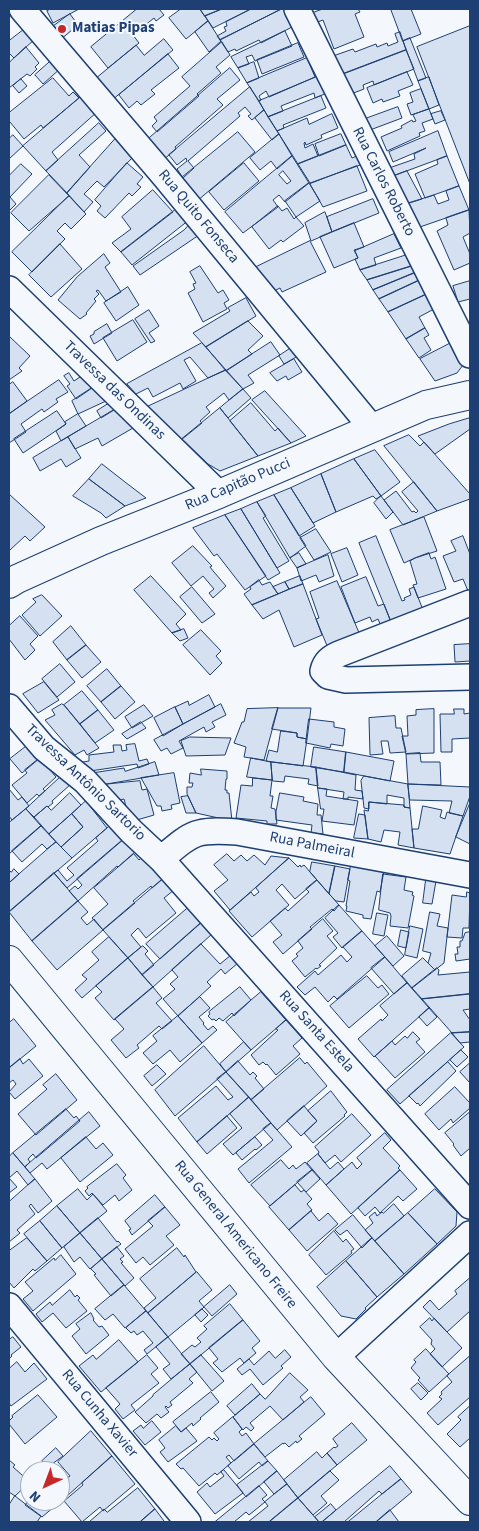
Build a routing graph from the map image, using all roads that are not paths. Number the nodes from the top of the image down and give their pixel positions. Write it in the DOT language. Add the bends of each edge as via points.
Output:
graph roads {
  1 [pos="22,9"];
  2 [pos="297,9"];
  3 [pos="9,288"];
  4 [pos="470,356"];
  5 [pos="470,395"];
  6 [pos="372,428"];
  7 [pos="219,494"];
  8 [pos="9,584"];
  9 [pos="470,603"];
  10 [pos="470,678"];
  11 [pos="9,707"];
  12 [pos="162,859"];
  13 [pos="470,875"];
  14 [pos="9,960"];
  15 [pos="470,1206"];
  16 [pos="470,1234"];
  17 [pos="9,1306"];
  18 [pos="336,1357"];
  19 [pos="470,1502"];
  20 [pos="188,1522"];
  1 -- 6 [label="street, Rua Quito Fonseca"];
  2 -- 4 [label="street, Rua Carlos Roberto"];
  3 -- 7 [label="street, Travessa das Ondinas"];
  5 -- 6 [label="main road, Rua Capitão Pucci" via="426,405"];
  6 -- 7 [label="main road, Rua Capitão Pucci"];
  7 -- 8 [label="main road, Rua Capitão Pucci" via="101,541"];
  9 -- 10 [label="street" via="338,654 329,659 323,671 328,676 346,680"];
  11 -- 12 [label="street, Travessa Antônio Sartorio" via="44,748 84,781"];
  12 -- 13 [label="street, Rua Palmeiral" via="194,834 210,830 237,832"];
  12 -- 15 [label="street, Rua Santa Estela"];
  14 -- 18 [label="main road, Rua General Americano Freire"];
  16 -- 18 [label="street"];
  17 -- 20 [label="street, Rua Cunha Xavier"];
  18 -- 19 [label="main road, Rua General Americano Freire"];
}
